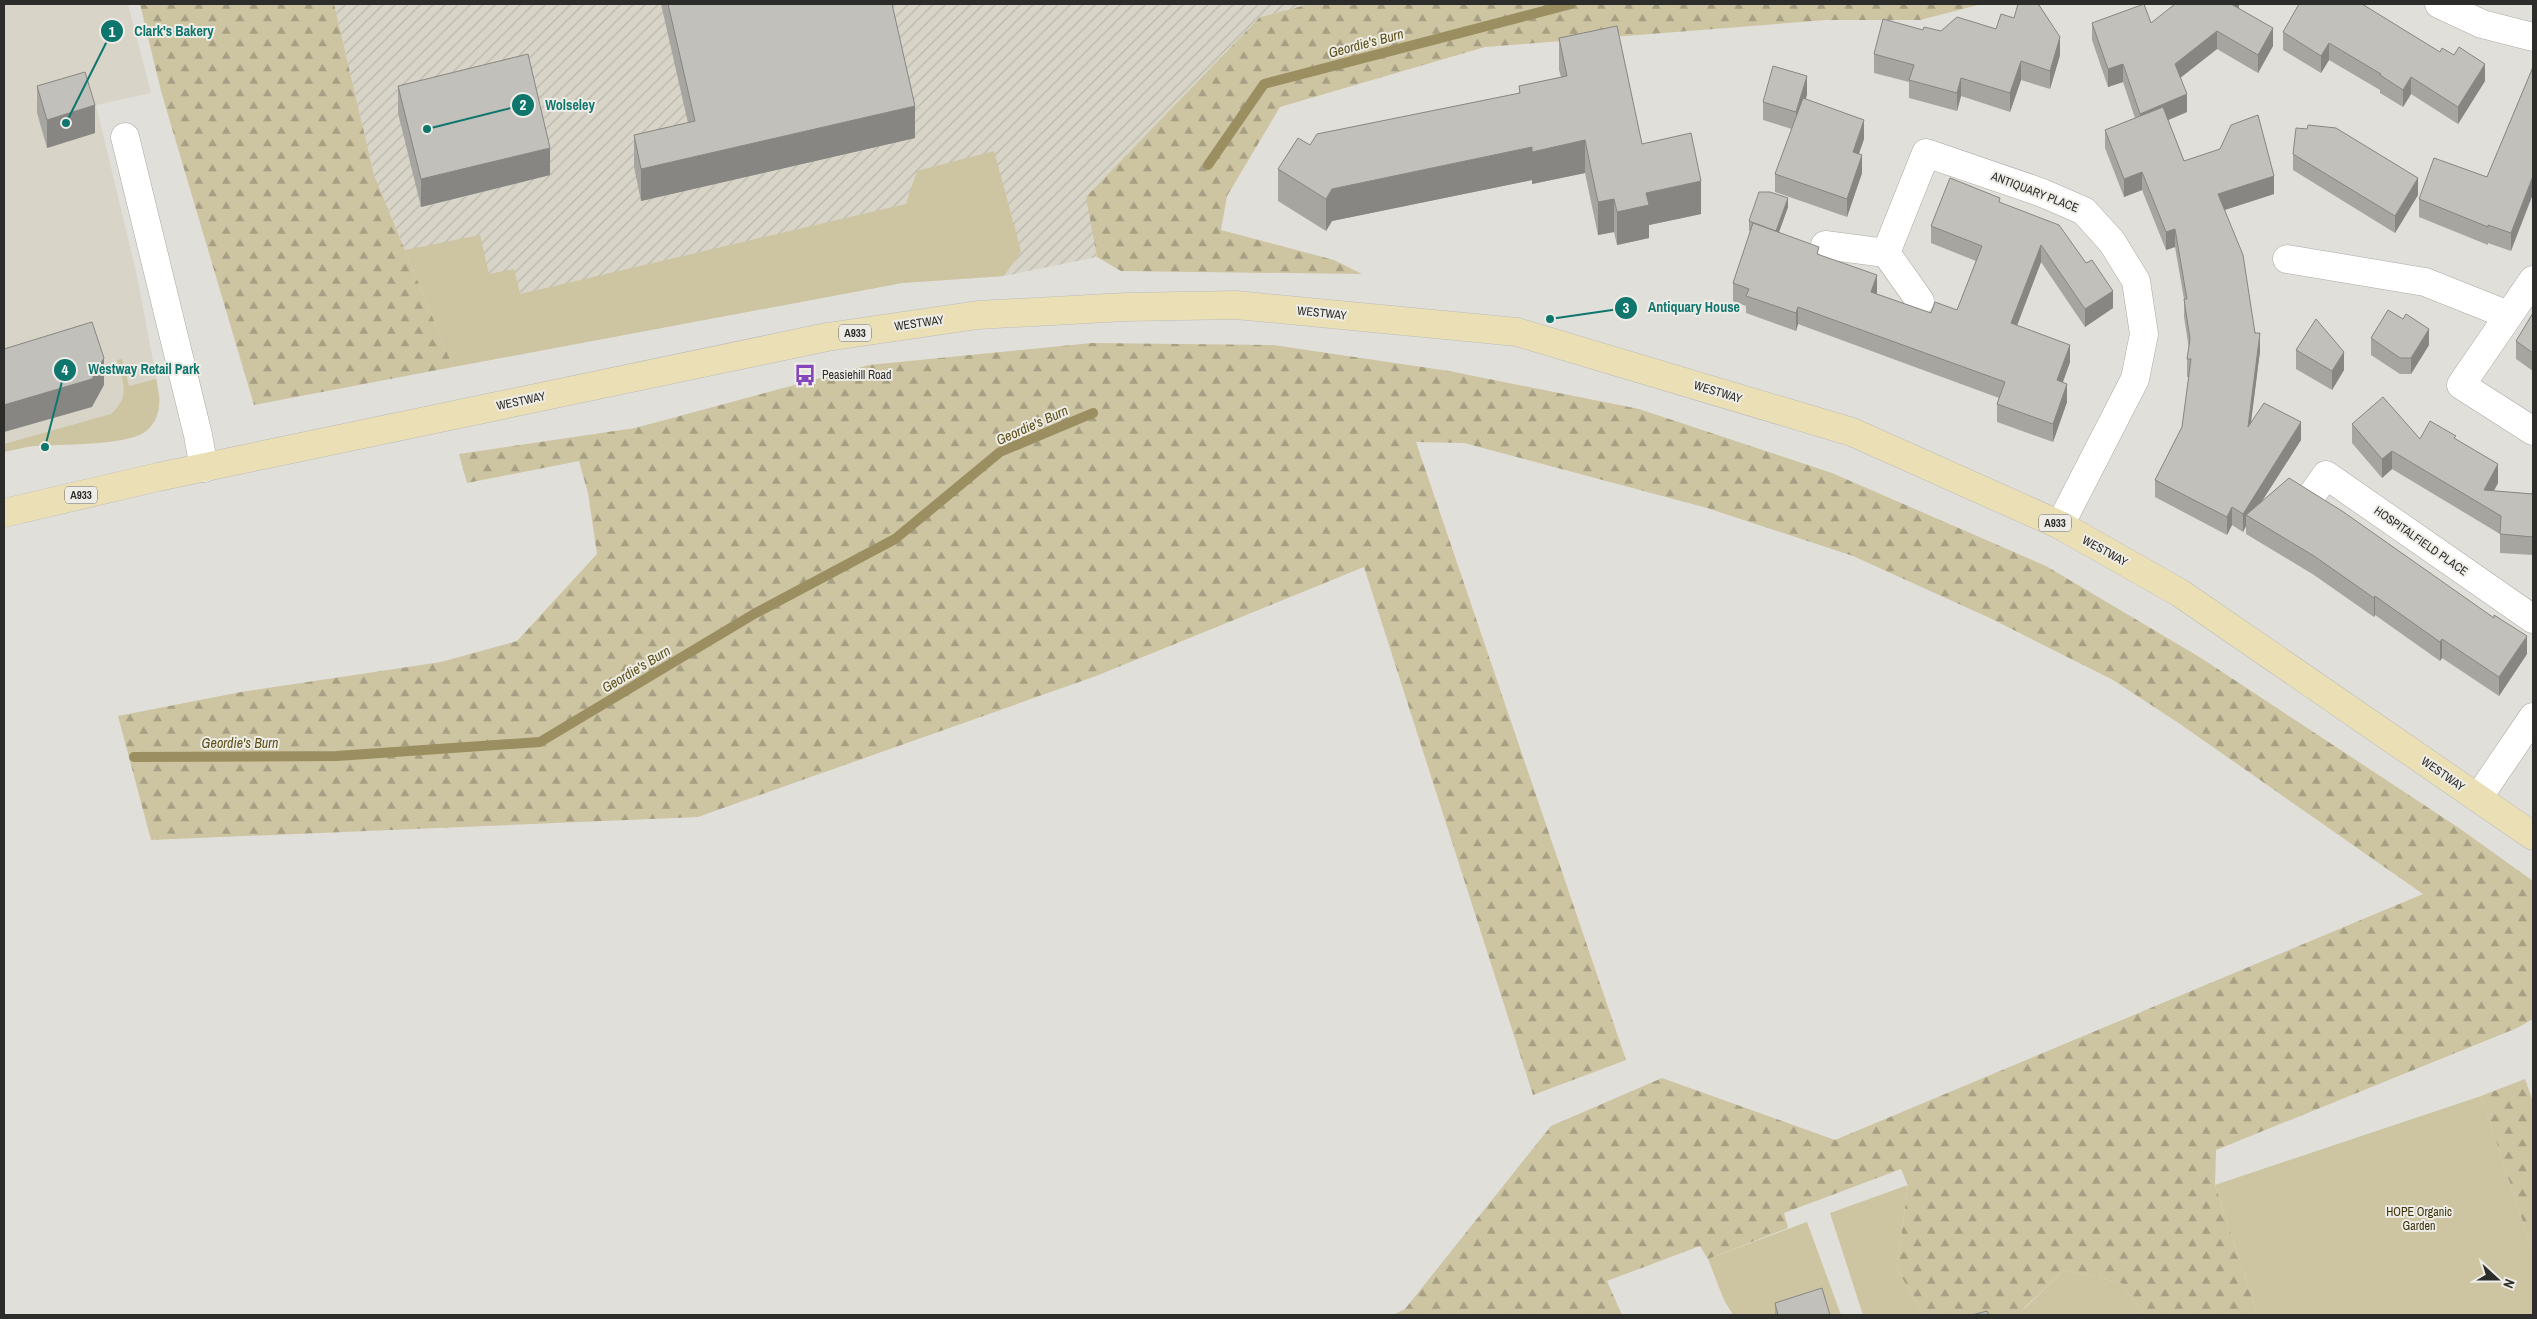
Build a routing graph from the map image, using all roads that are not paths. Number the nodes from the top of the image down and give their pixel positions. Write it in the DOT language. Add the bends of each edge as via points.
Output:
graph roads {
  1 [pos="2439,4"];
  2 [pos="2533,37"];
  3 [pos="124,137"];
  4 [pos="1825,245"];
  5 [pos="1886,253"];
  6 [pos="2287,259"];
  7 [pos="2533,280"];
  8 [pos="1920,301"];
  9 [pos="2508,315"];
  10 [pos="2533,431"];
  11 [pos="204,468"];
  12 [pos="2314,492"];
  13 [pos="4,513"];
  14 [pos="2060,525"];
  15 [pos="2533,619"];
  16 [pos="2533,717"];
  17 [pos="2478,798"];
  18 [pos="2533,836"];
  1 -- 2 [label="street" via="2482,24"];
  3 -- 11 [label="street"];
  4 -- 5 [label="street"];
  5 -- 8 [label="street"];
  5 -- 14 [label="street, ANTIQUARY PLACE" via="1926,153 2040,192 2084,212 2117,250 2136,281 2144,334 2135,379"];
  6 -- 9 [label="street" via="2425,282"];
  7 -- 9 [label="street"];
  9 -- 10 [label="street" via="2461,385"];
  11 -- 13 [label="main road, WESTWAY / A933"];
  11 -- 14 [label="main road, WESTWAY / A933" via="827,337 978,315 1236,305 1517,332 1852,432"];
  12 -- 15 [label="street, HOSPITALFIELD PLACE" via="2326,475"];
  14 -- 17 [label="main road, WESTWAY / A933" via="2180,593"];
  16 -- 17 [label="street"];
  17 -- 18 [label="main road, WESTWAY / A933"];
}
